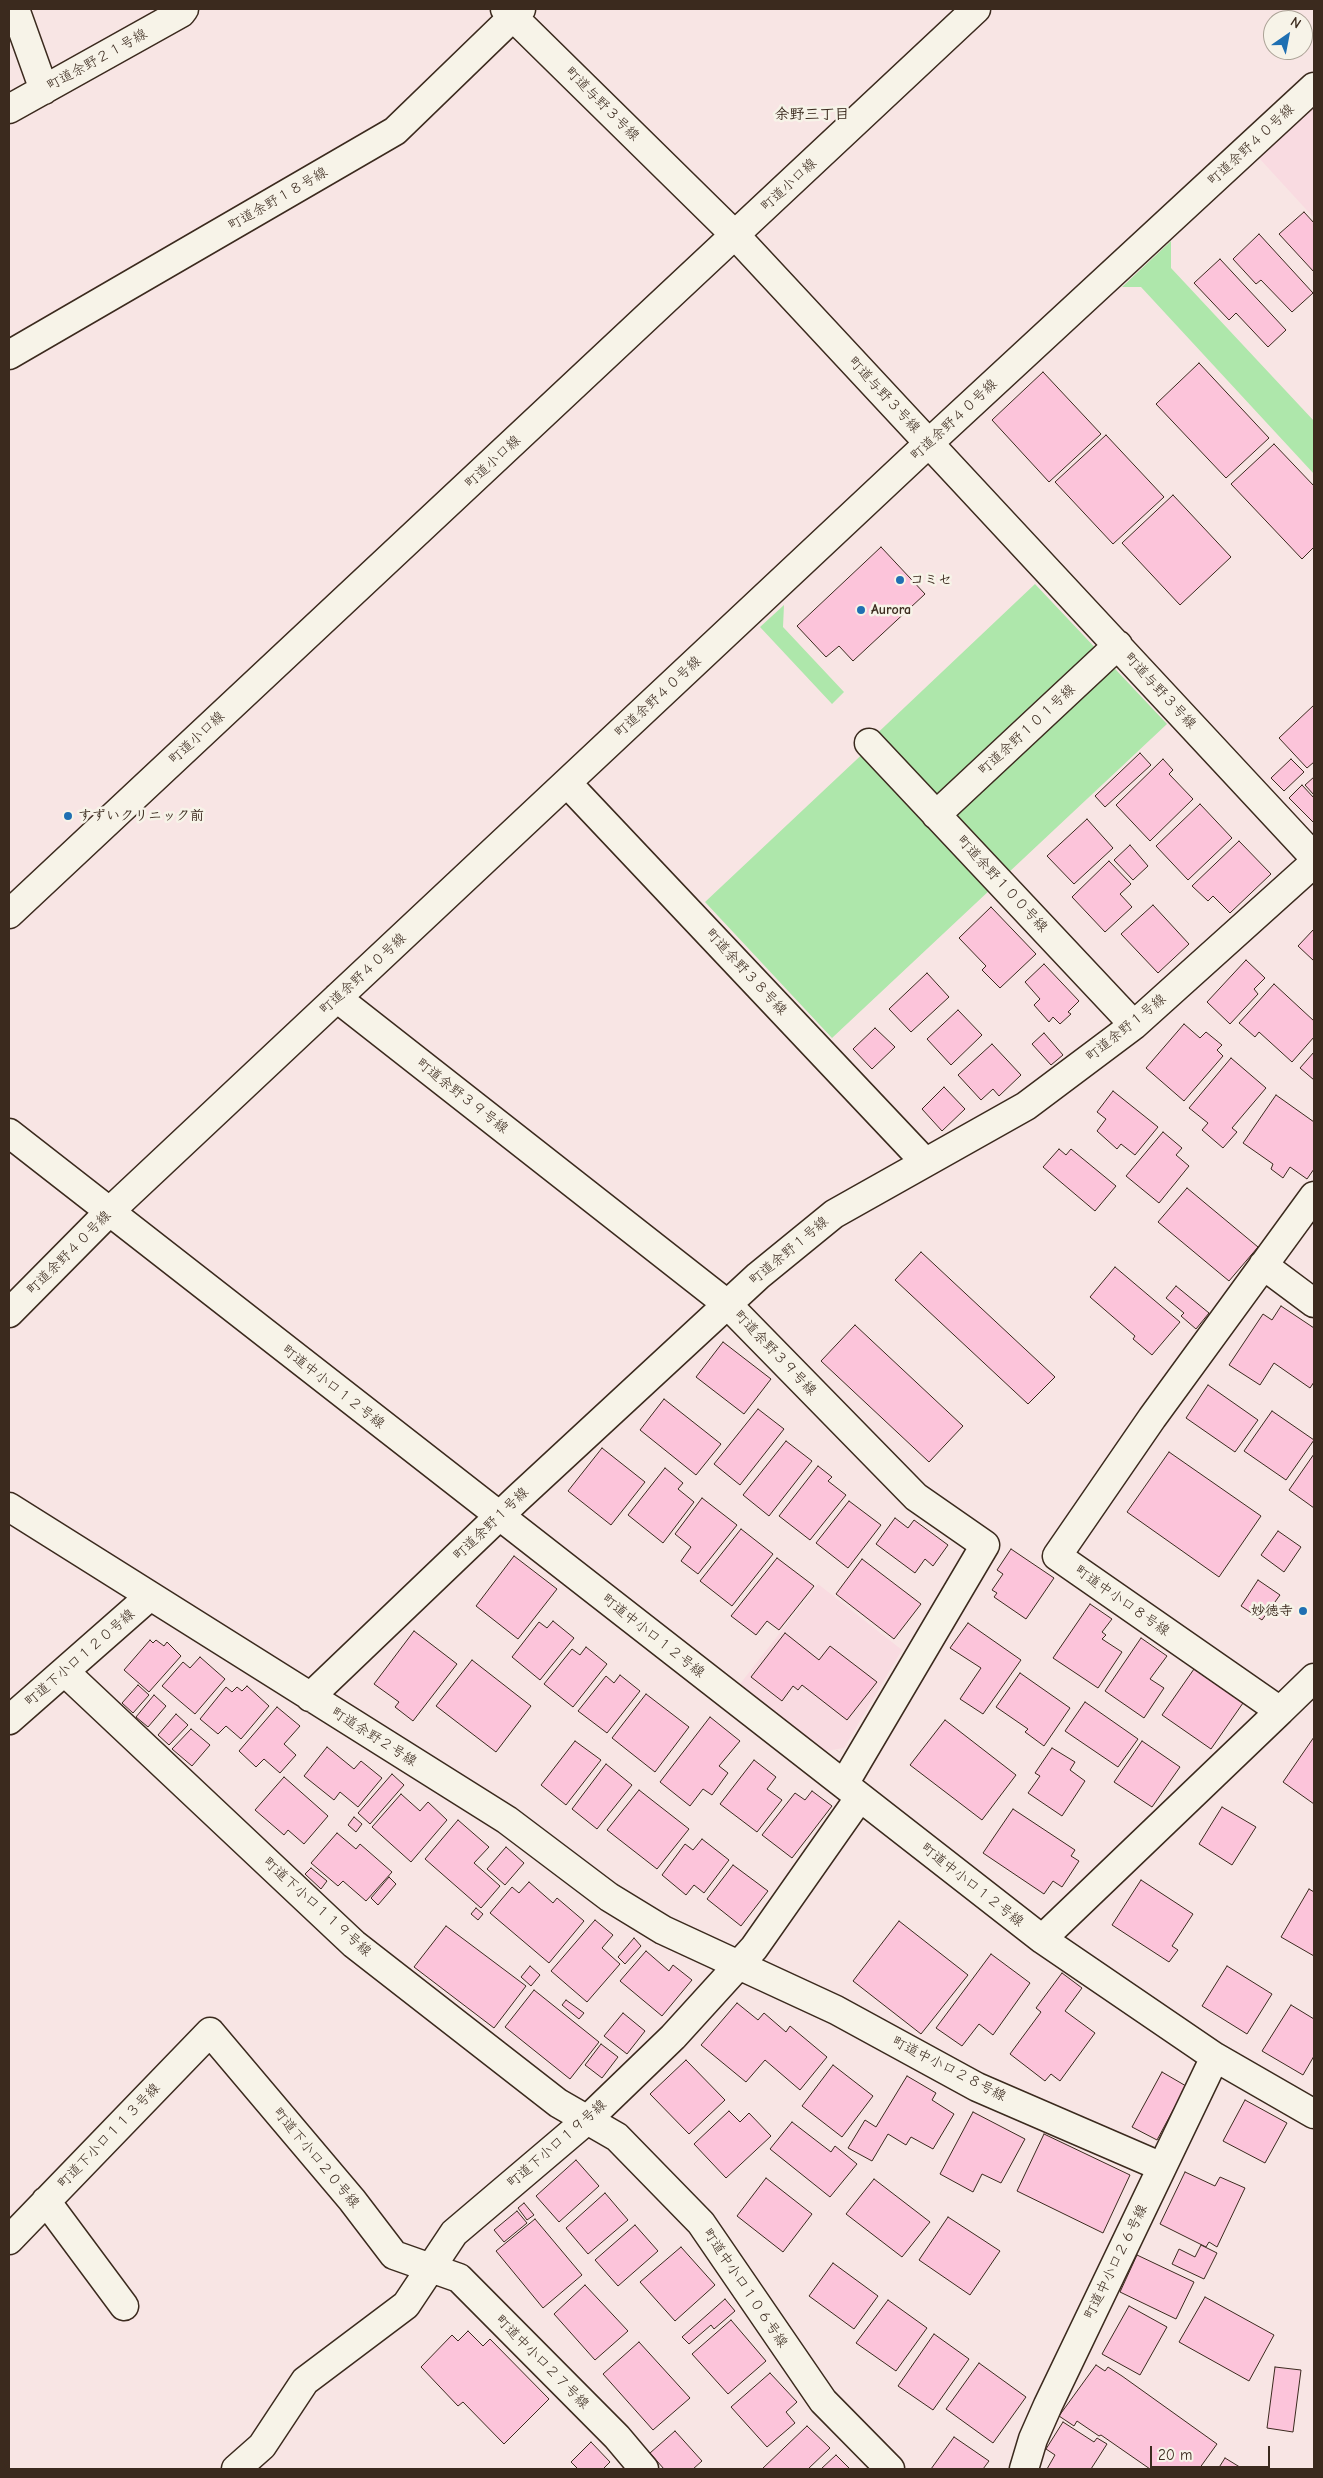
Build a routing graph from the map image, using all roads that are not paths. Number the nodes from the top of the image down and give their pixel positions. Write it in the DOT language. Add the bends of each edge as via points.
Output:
graph roads {
  1 [pos="15,9"];
  2 [pos="184,9"];
  3 [pos="976,9"];
  4 [pos="513,11"];
  5 [pos="1314,87"];
  6 [pos="44,90"];
  7 [pos="9,109"];
  8 [pos="735,236"];
  9 [pos="9,354"];
  10 [pos="929,443"];
  11 [pos="1118,645"];
  12 [pos="869,743"];
  13 [pos="566,783"];
  14 [pos="936,815"];
  15 [pos="1314,857"];
  16 [pos="1314,863"];
  17 [pos="9,914"];
  18 [pos="337,998"];
  19 [pos="1134,1025"];
  20 [pos="9,1133"];
  21 [pos="925,1162"];
  22 [pos="1314,1196"];
  23 [pos="109,1212"];
  24 [pos="1263,1265"];
  25 [pos="1314,1303"];
  26 [pos="727,1304"];
  27 [pos="9,1313"];
  28 [pos="9,1507"];
  29 [pos="498,1516"];
  30 [pos="150,1596"];
  31 [pos="65,1672"];
  32 [pos="1314,1678"];
  33 [pos="310,1697"];
  34 [pos="1280,1711"];
  35 [pos="9,1720"];
  36 [pos="852,1791"];
  37 [pos="1042,1938"];
  38 [pos="738,1966"];
  39 [pos="210,2032"];
  40 [pos="1216,2057"];
  41 [pos="1314,2114"];
  42 [pos="587,2120"];
  43 [pos="1162,2167"];
  44 [pos="46,2202"];
  45 [pos="9,2240"];
  46 [pos="431,2268"];
  47 [pos="124,2306"];
  48 [pos="236,2469"];
  49 [pos="644,2469"];
  50 [pos="890,2469"];
  51 [pos="1024,2469"];
  1 -- 6 [label="street"];
  2 -- 6 [label="street, 町道余野２１号線"];
  3 -- 8 [label="street, 町道小口線"];
  4 -- 8 [label="street, 町道与野３号線"];
  4 -- 9 [label="street, 町道余野１８号線" via="396,131"];
  5 -- 10 [label="street, 町道余野４０号線"];
  6 -- 7 [label="street, 町道余野２１号線"];
  8 -- 10 [label="street, 町道与野３号線"];
  8 -- 17 [label="street, 町道小口線"];
  10 -- 11 [label="street, 町道与野３号線"];
  10 -- 13 [label="street, 町道余野４０号線"];
  11 -- 14 [label="street, 町道余野１０１号線"];
  11 -- 15 [label="street, 町道与野３号線"];
  12 -- 14 [label="street, 町道余野１００号線"];
  13 -- 18 [label="street, 町道余野４０号線"];
  13 -- 21 [label="street, 町道余野３８号線"];
  14 -- 19 [label="street, 町道余野１００号線"];
  16 -- 19 [label="street, 町道余野１号線"];
  18 -- 23 [label="street, 町道余野４０号線"];
  18 -- 26 [label="street, 町道余野３９号線"];
  19 -- 21 [label="street, 町道余野１号線" via="1026,1106"];
  20 -- 23 [label="street, 町道中小口１２号線"];
  21 -- 26 [label="street, 町道余野１号線" via="834,1214"];
  22 -- 24 [label="street, 町道中小口８号線"];
  23 -- 27 [label="street, 町道余野４０号線"];
  23 -- 29 [label="street, 町道中小口１２号線"];
  24 -- 25 [label="street"];
  24 -- 34 [label="street, 町道中小口８号線" via="1057,1556"];
  26 -- 29 [label="street, 町道余野１号線"];
  26 -- 36 [label="street, 町道余野３９号線" via="916,1497 985,1545"];
  28 -- 30 [label="street, 町道余野２号線"];
  29 -- 33 [label="street, 町道余野１号線"];
  29 -- 36 [label="street, 町道中小口１２号線"];
  30 -- 31 [label="street, 町道下小口１２０号線"];
  30 -- 33 [label="street, 町道余野２号線"];
  31 -- 35 [label="street, 町道下小口１２０号線"];
  31 -- 42 [label="street, 町道下小口１１９号線" via="354,1944 558,2103"];
  32 -- 34 [label="street"];
  33 -- 38 [label="street, 町道余野２号線" via="507,1820 630,1910 663,1930"];
  34 -- 37 [label="street"];
  36 -- 37 [label="street, 町道中小口１２号線"];
  36 -- 38 [label="street, 町道下小口１９号線" via="754,1948"];
  37 -- 40 [label="street, 町道中小口１２号線"];
  38 -- 42 [label="street, 町道下小口１９号線" via="673,2037"];
  38 -- 43 [label="street, 町道中小口２８号線" via="836,2010 977,2087"];
  39 -- 44 [label="street, 町道下小口１１３号線"];
  39 -- 46 [label="street, 町道下小口２０号線" via="352,2200 394,2255"];
  40 -- 41 [label="street, 町道中小口１２号線"];
  40 -- 43 [label="street, 町道中小口２６号線"];
  42 -- 46 [label="street, 町道下小口１９号線" via="454,2233"];
  42 -- 50 [label="street, 町道中小口１０６号線" via="617,2137 701,2223 822,2401"];
  43 -- 51 [label="street, 町道中小口２６号線" via="1048,2404"];
  44 -- 45 [label="street, 町道下小口１１３号線"];
  44 -- 47 [label="street"];
  46 -- 48 [label="street, 町道下小口１９号線" via="406,2305 305,2381 262,2446"];
  46 -- 49 [label="street, 町道中小口２７号線" via="459,2278 617,2437"];
}
